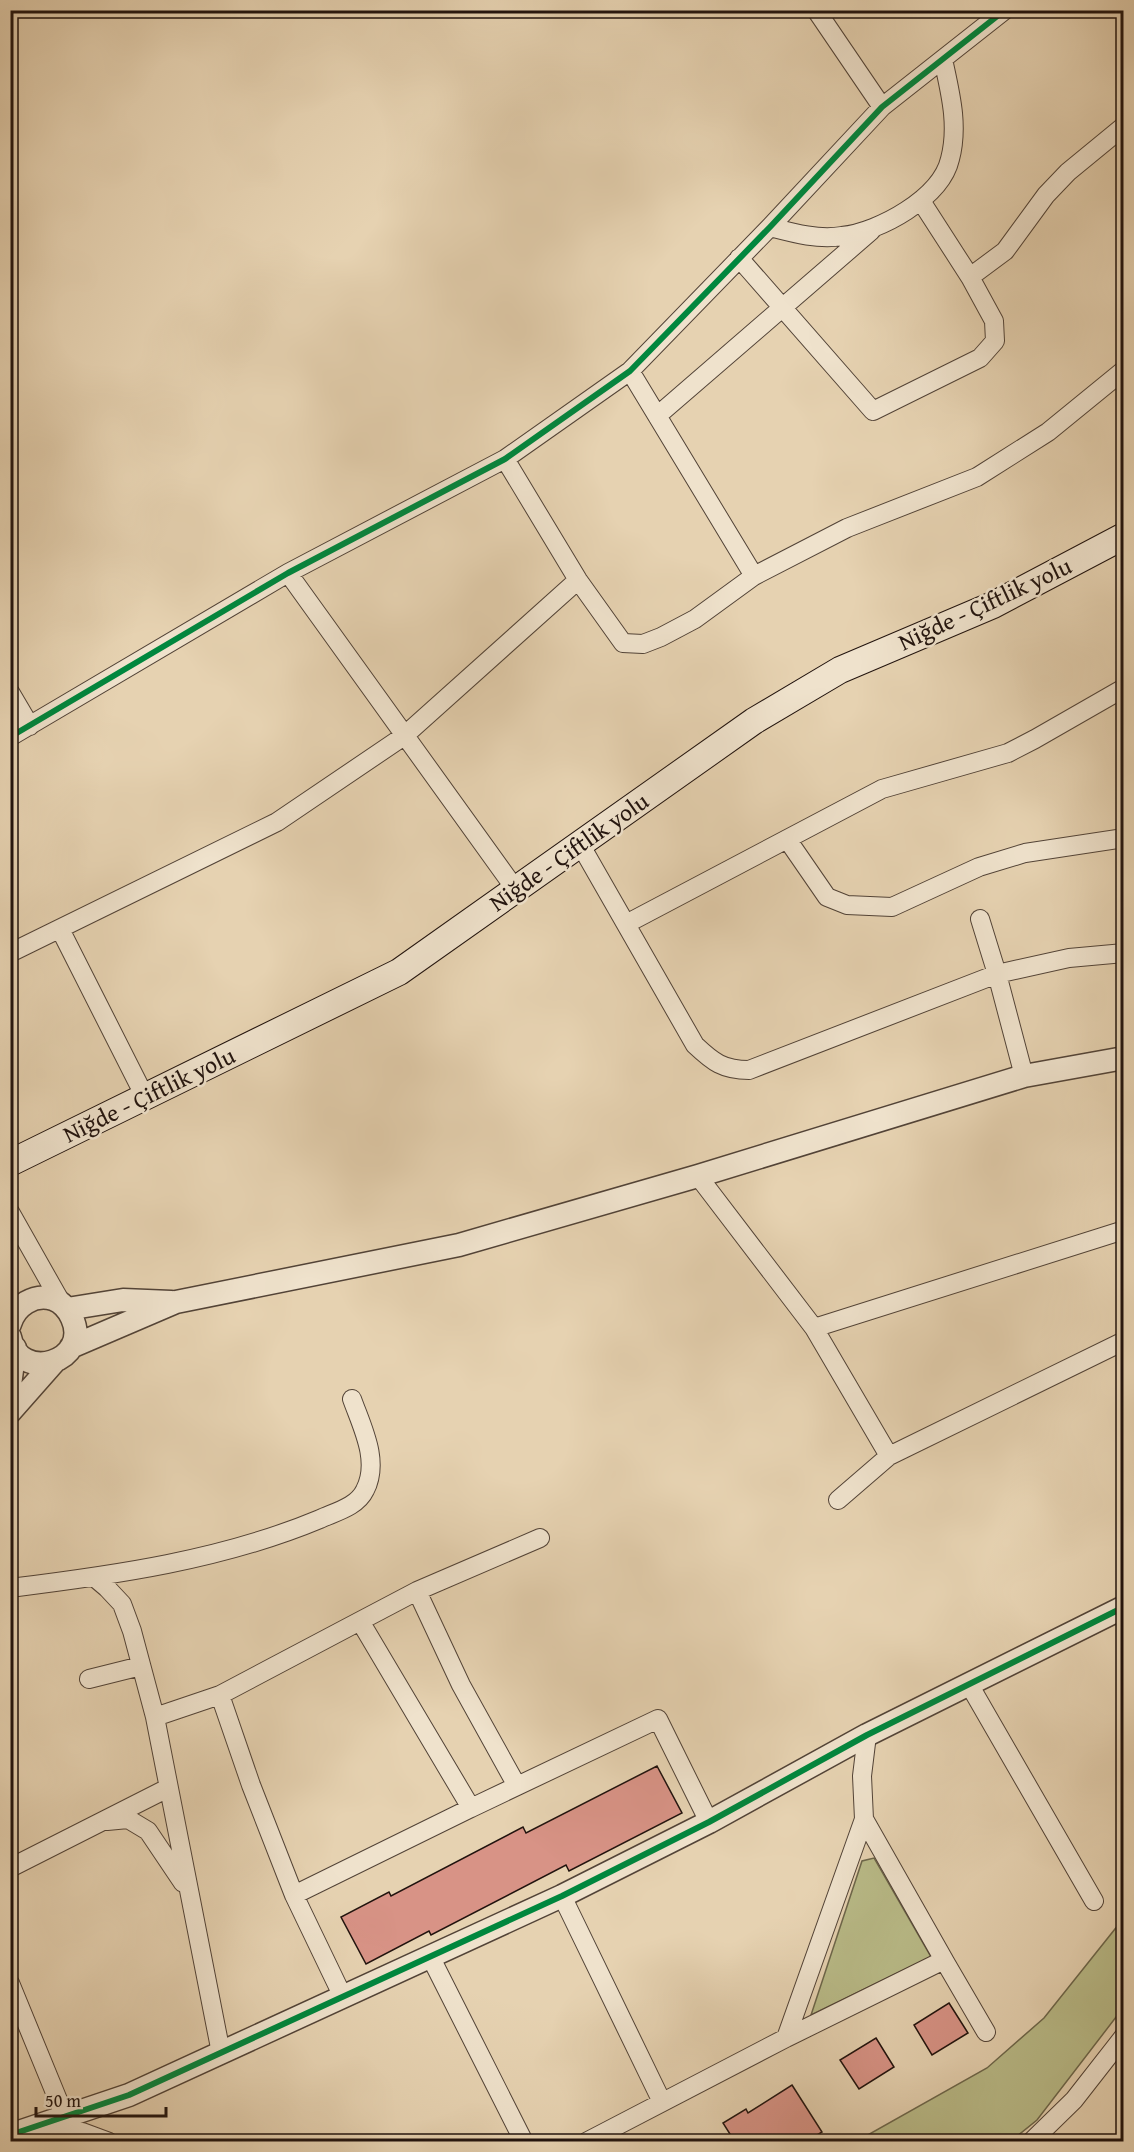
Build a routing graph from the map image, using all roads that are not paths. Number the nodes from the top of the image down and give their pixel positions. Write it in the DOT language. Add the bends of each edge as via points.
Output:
graph roads {
  1 [pos="816,10"];
  2 [pos="1005,10"];
  3 [pos="943,59"];
  4 [pos="882,107"];
  5 [pos="1124,126"];
  6 [pos="921,201"];
  7 [pos="770,227"];
  8 [pos="875,228"];
  9 [pos="739,258"];
  10 [pos="970,277"];
  11 [pos="781,309"];
  12 [pos="1124,370"];
  13 [pos="630,371"];
  14 [pos="657,416"];
  15 [pos="505,459"];
  16 [pos="1124,536"];
  17 [pos="288,573"];
  18 [pos="754,576"];
  19 [pos="578,580"];
  20 [pos="1124,688"];
  21 [pos="10,692"];
  22 [pos="30,726"];
  23 [pos="404,736"];
  24 [pos="10,737"];
  25 [pos="1124,838"];
  26 [pos="787,839"];
  27 [pos="580,844"];
  28 [pos="516,890"];
  29 [pos="980,919"];
  30 [pos="626,924"];
  31 [pos="60,929"];
  32 [pos="10,953"];
  33 [pos="1124,953"];
  34 [pos="997,974"];
  35 [pos="1124,1058"];
  36 [pos="1024,1076"];
  37 [pos="145,1096"];
  38 [pos="10,1163"];
  39 [pos="698,1176"];
  40 [pos="10,1212"];
  41 [pos="1124,1230"];
  42 [pos="176,1302"];
  43 [pos="64,1307"];
  44 [pos="11,1322"];
  45 [pos="814,1328"];
  46 [pos="1124,1341"];
  47 [pos="13,1342"];
  48 [pos="63,1354"];
  49 [pos="10,1385"];
  50 [pos="352,1399"];
  51 [pos="10,1412"];
  52 [pos="890,1456"];
  53 [pos="838,1500"];
  54 [pos="540,1538"];
  55 [pos="94,1578"];
  56 [pos="10,1588"];
  57 [pos="417,1591"];
  58 [pos="1124,1607"];
  59 [pos="360,1622"];
  60 [pos="141,1666"];
  61 [pos="89,1680"];
  62 [pos="970,1686"];
  63 [pos="220,1695"];
  64 [pos="155,1717"];
  65 [pos="867,1736"];
  66 [pos="517,1786"];
  67 [pos="168,1788"];
  68 [pos="471,1808"];
  69 [pos="864,1819"];
  70 [pos="102,1821"];
  71 [pos="709,1822"];
  72 [pos="10,1868"];
  73 [pos="188,1892"];
  74 [pos="294,1895"];
  75 [pos="562,1896"];
  76 [pos="1094,1901"];
  77 [pos="430,1956"];
  78 [pos="944,1960"];
  79 [pos="10,1983"];
  80 [pos="343,1996"];
  81 [pos="986,2032"];
  82 [pos="1124,2036"];
  83 [pos="786,2038"];
  84 [pos="221,2053"];
  85 [pos="662,2102"];
  86 [pos="65,2117"];
  87 [pos="32,2127"];
  88 [pos="10,2135"];
  89 [pos="109,2142"];
  90 [pos="524,2142"];
  91 [pos="586,2142"];
  92 [pos="1031,2142"];
  1 -- 4 [label="street"];
  2 -- 3 [label="street"];
  3 -- 4 [label="street"];
  3 -- 6 [label="street" via="954,109 950,161 937,185"];
  4 -- 7 [label="street"];
  5 -- 10 [label="street" via="1068,171 1005,251"];
  6 -- 8 [label="street"];
  6 -- 10 [label="street"];
  7 -- 8 [label="street" via="808,236 842,236"];
  7 -- 9 [label="street"];
  8 -- 11 [label="street"];
  9 -- 11 [label="street"];
  9 -- 13 [label="street"];
  10 -- 11 [label="street" via="994,321 995,341 980,358 873,411"];
  11 -- 14 [label="street"];
  12 -- 18 [label="street" via="1047,432 977,477 847,528"];
  13 -- 14 [label="street"];
  13 -- 15 [label="street"];
  14 -- 18 [label="street"];
  15 -- 17 [label="street"];
  15 -- 19 [label="street"];
  16 -- 27 [label="main road, Niğde - Çiftlik yolu" via="993,604 840,670 754,721"];
  17 -- 22 [label="street"];
  17 -- 23 [label="street"];
  18 -- 19 [label="street" via="695,619 643,644 623,643"];
  19 -- 23 [label="street"];
  20 -- 26 [label="street" via="1008,753 882,789"];
  21 -- 22 [label="street"];
  22 -- 24 [label="street"];
  23 -- 28 [label="street"];
  23 -- 31 [label="street" via="277,822"];
  25 -- 26 [label="street" via="1025,853 979,867 891,907 848,905 827,897"];
  26 -- 30 [label="street"];
  27 -- 28 [label="main road, Niğde - Çiftlik yolu"];
  27 -- 30 [label="street"];
  28 -- 37 [label="main road, Niğde - Çiftlik yolu" via="399,972"];
  29 -- 34 [label="street"];
  30 -- 34 [label="street" via="695,1045 730,1070 749,1070"];
  31 -- 32 [label="street"];
  31 -- 37 [label="street"];
  33 -- 34 [label="street" via="1069,958"];
  34 -- 36 [label="street"];
  35 -- 36 [label="street"];
  36 -- 39 [label="street"];
  37 -- 38 [label="main road, Niğde - Çiftlik yolu"];
  39 -- 42 [label="street" via="459,1245"];
  39 -- 45 [label="street"];
  40 -- 43 [label="street"];
  41 -- 45 [label="street"];
  42 -- 43 [label="street" via="123,1300"];
  42 -- 48 [label="street"];
  43 -- 44 [label="street" via="53,1299 32,1299 15,1312"];
  43 -- 48 [label="street" via="74,1322 75,1334"];
  45 -- 52 [label="street"];
  46 -- 52 [label="street"];
  47 -- 48 [label="street" via="25,1359 36,1363 47,1364"];
  47 -- 49 [label="street"];
  48 -- 51 [label="street"];
  50 -- 55 [label="street" via="370,1452 371,1473 364,1492 350,1506 227,1552"];
  52 -- 53 [label="street"];
  54 -- 57 [label="street"];
  55 -- 56 [label="street"];
  55 -- 60 [label="street" via="122,1604"];
  57 -- 59 [label="street"];
  57 -- 66 [label="street" via="461,1684"];
  58 -- 62 [label="street"];
  59 -- 63 [label="street"];
  59 -- 68 [label="street"];
  60 -- 61 [label="street"];
  60 -- 64 [label="street"];
  62 -- 65 [label="street"];
  62 -- 76 [label="street"];
  63 -- 64 [label="street"];
  63 -- 74 [label="street"];
  64 -- 67 [label="street"];
  65 -- 69 [label="street" via="862,1776"];
  65 -- 71 [label="street"];
  66 -- 68 [label="street"];
  66 -- 71 [label="street" via="658,1719"];
  67 -- 70 [label="street"];
  67 -- 73 [label="street"];
  68 -- 74 [label="street"];
  69 -- 78 [label="street"];
  69 -- 83 [label="street"];
  70 -- 72 [label="street"];
  70 -- 73 [label="street" via="128,1819 148,1831"];
  71 -- 75 [label="street"];
  73 -- 84 [label="street"];
  74 -- 80 [label="street"];
  75 -- 77 [label="street"];
  75 -- 85 [label="street"];
  77 -- 80 [label="street"];
  77 -- 90 [label="street"];
  78 -- 81 [label="street"];
  78 -- 83 [label="street"];
  79 -- 86 [label="street"];
  80 -- 84 [label="street"];
  82 -- 92 [label="street" via="1074,2100"];
  83 -- 85 [label="street"];
  84 -- 86 [label="street" via="129,2095"];
  85 -- 91 [label="street"];
  86 -- 87 [label="street"];
  87 -- 88 [label="street"];
  87 -- 89 [label="street" via="82,2132"];
}
